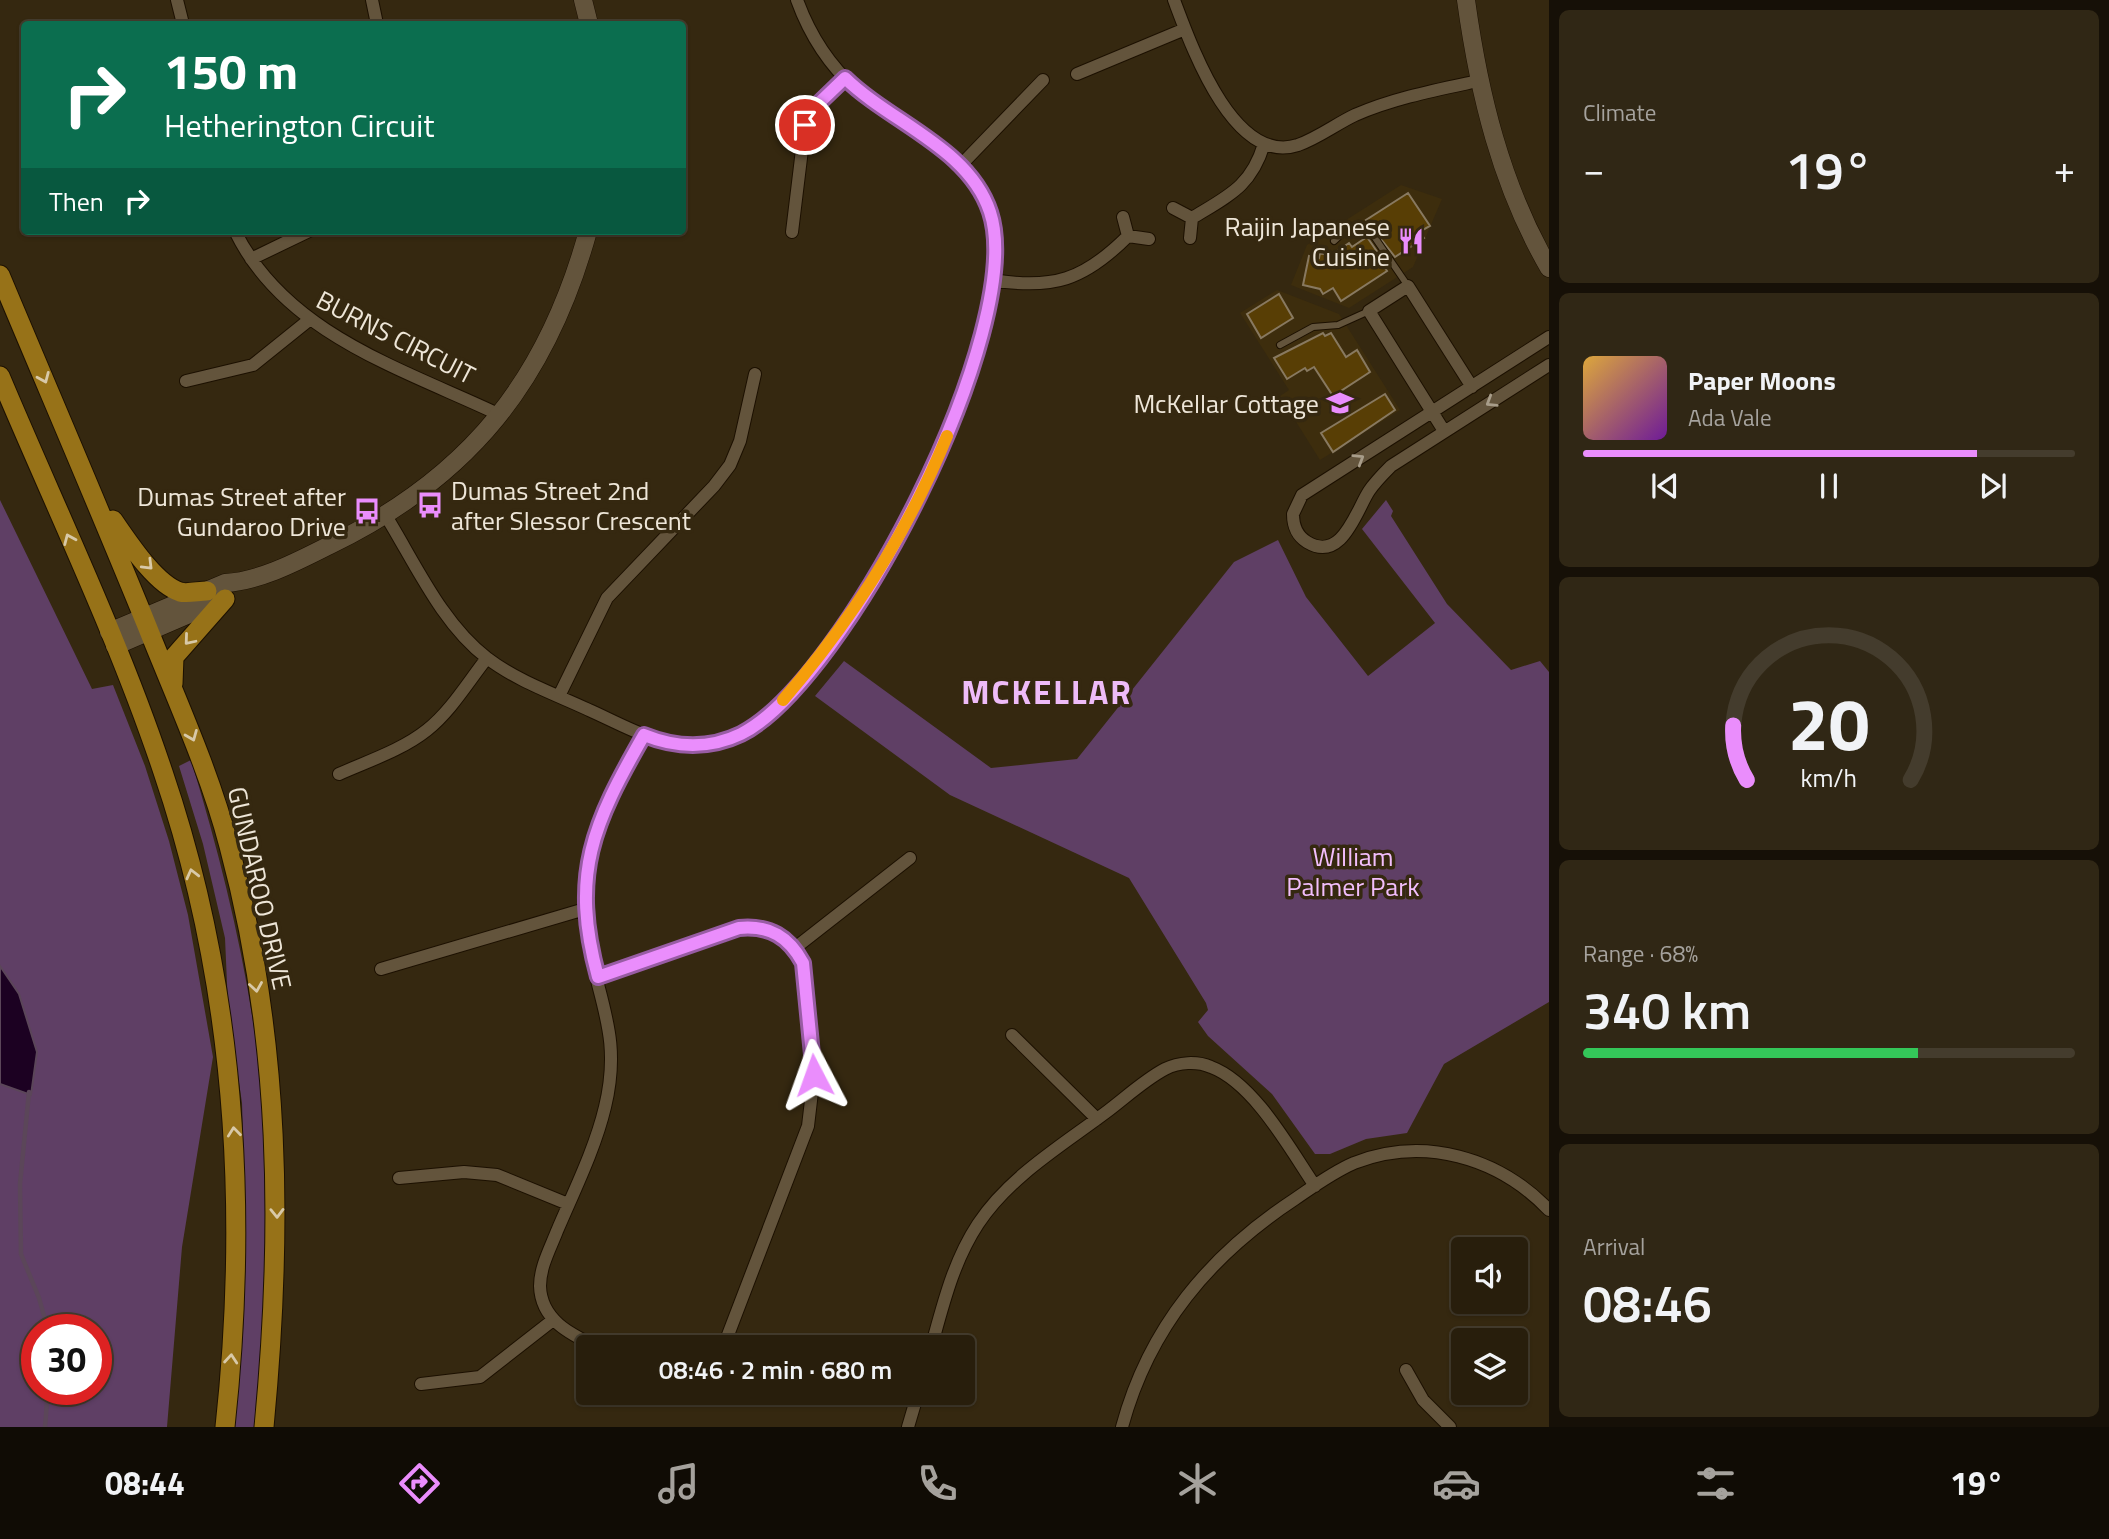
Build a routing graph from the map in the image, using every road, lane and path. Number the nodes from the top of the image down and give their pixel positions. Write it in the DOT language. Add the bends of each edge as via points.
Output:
graph roads {
  1 [pos="177,0"];
  2 [pos="372,0"];
  3 [pos="583,0"];
  4 [pos="797,0"];
  5 [pos="1174,0"];
  6 [pos="1466,0"];
  7 [pos="182,21"];
  8 [pos="376,21"];
  9 [pos="588,21"];
  10 [pos="1185,29"];
  11 [pos="1077,74"];
  12 [pos="845,78"];
  13 [pos="1043,80"];
  14 [pos="1478,81"];
  15 [pos="1264,144"];
  16 [pos="960,166"];
  17 [pos="1173,208"];
  18 [pos="1123,217"];
  19 [pos="1192,218"];
  20 [pos="792,232"];
  21 [pos="237,235"];
  22 [pos="301,235"];
  23 [pos="587,235"];
  24 [pos="1128,236"];
  25 [pos="1190,238"];
  26 [pos="1149,239"];
  27 [pos="1334,241"];
  28 [pos="251,259"];
  29 [pos="1549,268"];
  30 [pos="0,275"];
  31 [pos="992,280"];
  32 [pos="1408,286"];
  33 [pos="1369,312"];
  34 [pos="309,320"];
  35 [pos="1549,337"];
  36 [pos="1280,345"];
  37 [pos="1549,365"];
  38 [pos="755,374"];
  39 [pos="0,376"];
  40 [pos="186,380"];
  41 [pos="1472,387"];
  42 [pos="1432,412"];
  43 [pos="500,415"];
  44 [pos="1444,431"];
  45 [pos="92,490"];
  46 [pos="386,516"];
  47 [pos="216,595"];
  48 [pos="146,624"];
  49 [pos="112,639"];
  50 [pos="487,658"];
  51 [pos="173,689"];
  52 [pos="559,696"];
  53 [pos="644,735"];
  54 [pos="339,774"];
  55 [pos="909,858"];
  56 [pos="585,909"];
  57 [pos="795,948"];
  58 [pos="381,969"];
  59 [pos="598,977"];
  60 [pos="1012,1035"];
  61 [pos="1097,1119"];
  62 [pos="399,1178"];
  63 [pos="1315,1186"];
  64 [pos="568,1204"];
  65 [pos="1549,1210"];
  66 [pos="553,1320"];
  67 [pos="728,1335"];
  68 [pos="935,1335"];
  69 [pos="576,1337"];
  70 [pos="1406,1370"];
  71 [pos="421,1384"];
  72 [pos="914,1405"];
  73 [pos="225,1427"];
  74 [pos="264,1427"];
  75 [pos="908,1427"];
  76 [pos="1122,1427"];
  77 [pos="1450,1427"];
  1 -- 7 [label="street"];
  2 -- 8 [label="street"];
  3 -- 9 [label="street"];
  4 -- 12 [label="street" via="820,46"];
  5 -- 10 [label="street"];
  6 -- 14 [label="street"];
  10 -- 11 [label="street"];
  10 -- 15 [label="street" via="1234,121"];
  12 -- 16 [label="street"];
  12 -- 20 [label="street" via="819,103 805,125"];
  13 -- 16 [label="street"];
  14 -- 15 [label="street" via="1399,99 1297,145"];
  14 -- 29 [label="street" via="1505,174"];
  15 -- 19 [label="street" via="1246,182"];
  16 -- 31 [label="street" via="978,187 990,213 996,240"];
  17 -- 19 [label="street"];
  18 -- 24 [label="street"];
  19 -- 25 [label="street"];
  21 -- 28 [label="street, BURNS CIRCUIT"];
  22 -- 28 [label="street"];
  23 -- 43 [label="street" via="546,345"];
  24 -- 26 [label="street"];
  24 -- 31 [label="street" via="1107,258 1048,284"];
  27 -- 32 [label="lane" via="1350,226 1363,226"];
  28 -- 34 [label="street, BURNS CIRCUIT" via="271,286"];
  30 -- 45 [label="main road, GUNDAROO DRIVE, one-way"];
  31 -- 53 [label="street" via="968,376 934,468 889,556 834,639 775,709 740,734 713,743 685,745"];
  32 -- 33 [label="street"];
  32 -- 41 [label="street"];
  33 -- 36 [label="lane" via="1338,326 1312,327"];
  33 -- 42 [label="street"];
  34 -- 40 [label="street" via="253,365"];
  34 -- 43 [label="street, BURNS CIRCUIT"];
  35 -- 41 [label="street"];
  37 -- 44 [label="street, one-way"];
  38 -- 52 [label="street" via="740,442 730,465 607,598"];
  49 -- 39 [label="main road, one-way"];
  41 -- 42 [label="street"];
  42 -- 44 [label="street"];
  44 -- 42 [label="street, one-way" via="1391,466 1374,483 1337,542 1318,546 1298,533 1293,514 1302,495"];
  43 -- 46 [label="street" via="447,470"];
  45 -- 47 [label="main road, one-way" via="134,551 166,582 180,592"];
  45 -- 48 [label="main road, GUNDAROO DRIVE"];
  46 -- 47 [label="street" via="320,551 246,582 225,583"];
  46 -- 50 [label="street" via="456,626"];
  47 -- 48 [label="street"];
  47 -- 51 [label="main road, one-way" via="174,657"];
  48 -- 49 [label="street"];
  48 -- 51 [label="main road, GUNDAROO DRIVE"];
  73 -- 49 [label="main road, one-way" via="237,1219 226,1039 188,857 153,743"];
  50 -- 52 [label="street"];
  50 -- 54 [label="street" via="426,731"];
  51 -- 74 [label="main road, GUNDAROO DRIVE, one-way" via="206,770 230,848 268,1051 277,1257"];
  52 -- 53 [label="street"];
  53 -- 56 [label="street" via="599,820 586,873"];
  55 -- 57 [label="street"];
  56 -- 58 [label="street"];
  56 -- 59 [label="street"];
  57 -- 59 [label="street" via="766,929 739,928"];
  57 -- 67 [label="street" via="807,979 814,1075 811,1109 797,1159"];
  59 -- 64 [label="street" via="610,1032 609,1088 600,1124"];
  60 -- 61 [label="street"];
  61 -- 63 [label="street" via="1165,1069 1193,1063 1211,1067 1228,1076 1257,1104"];
  61 -- 68 [label="street" via="1015,1181 978,1223 953,1272"];
  62 -- 64 [label="street" via="464,1172 497,1175"];
  63 -- 65 [label="street" via="1367,1159 1433,1152 1497,1170 1525,1187"];
  63 -- 76 [label="street" via="1234,1243 1185,1296 1146,1358"];
  64 -- 66 [label="street" via="542,1270 540,1288"];
  66 -- 69 [label="street"];
  66 -- 71 [label="street" via="480,1377"];
  70 -- 77 [label="street" via="1423,1400"];
  72 -- 75 [label="street"];
}
